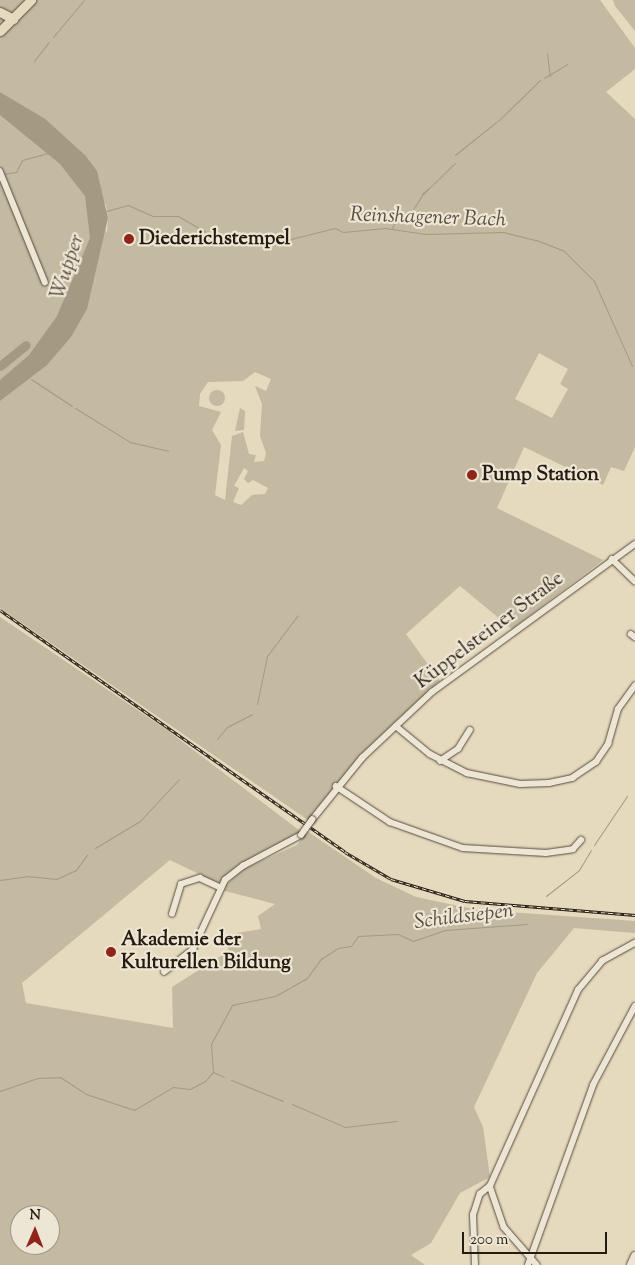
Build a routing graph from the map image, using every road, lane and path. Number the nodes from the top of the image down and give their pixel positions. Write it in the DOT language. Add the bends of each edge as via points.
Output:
graph roads {
  1 [pos="31,0"];
  2 [pos="0,12"];
  3 [pos="5,24"];
  4 [pos="1,174"];
  5 [pos="45,282"];
  6 [pos="635,544"];
  7 [pos="612,559"];
  8 [pos="635,580"];
  9 [pos="635,686"];
  10 [pos="396,726"];
  11 [pos="470,730"];
  12 [pos="440,761"];
  13 [pos="336,786"];
  14 [pos="581,840"];
  15 [pos="219,887"];
  16 [pos="172,914"];
  17 [pos="635,943"];
  18 [pos="164,972"];
  19 [pos="635,1006"];
  20 [pos="490,1186"];
  21 [pos="635,1256"];
  22 [pos="529,1263"];
  23 [pos="475,1265"];
  24 [pos="537,1265"];
  25 [pos="631,1265"];
  1 -- 3 [label="main road"];
  2 -- 3 [label="main road"];
  4 -- 5 [label="street"];
  6 -- 7 [label="street, Küppelsteiner Straße"];
  7 -- 8 [label="street"];
  7 -- 10 [label="street, Küppelsteiner Straße" via="458,671"];
  9 -- 12 [label="street" via="618,709 603,753 586,771 572,778 539,784 505,782"];
  10 -- 12 [label="street"];
  10 -- 13 [label="street, Küppelsteiner Straße"];
  11 -- 12 [label="street" via="458,749"];
  13 -- 14 [label="street" via="396,825 463,848 546,853 573,849"];
  13 -- 15 [label="street, Küppelsteiner Straße, bridge" via="301,836 243,866"];
  15 -- 16 [label="street" via="200,878 181,884"];
  15 -- 18 [label="street" via="192,949"];
  17 -- 20 [label="street" via="602,961 578,990"];
  19 -- 22 [label="street" via="593,1085"];
  20 -- 22 [label="street" via="504,1227"];
  20 -- 23 [label="street" via="480,1194 473,1214"];
  21 -- 25 [label="main road"];
  22 -- 24 [label="street"];
}
